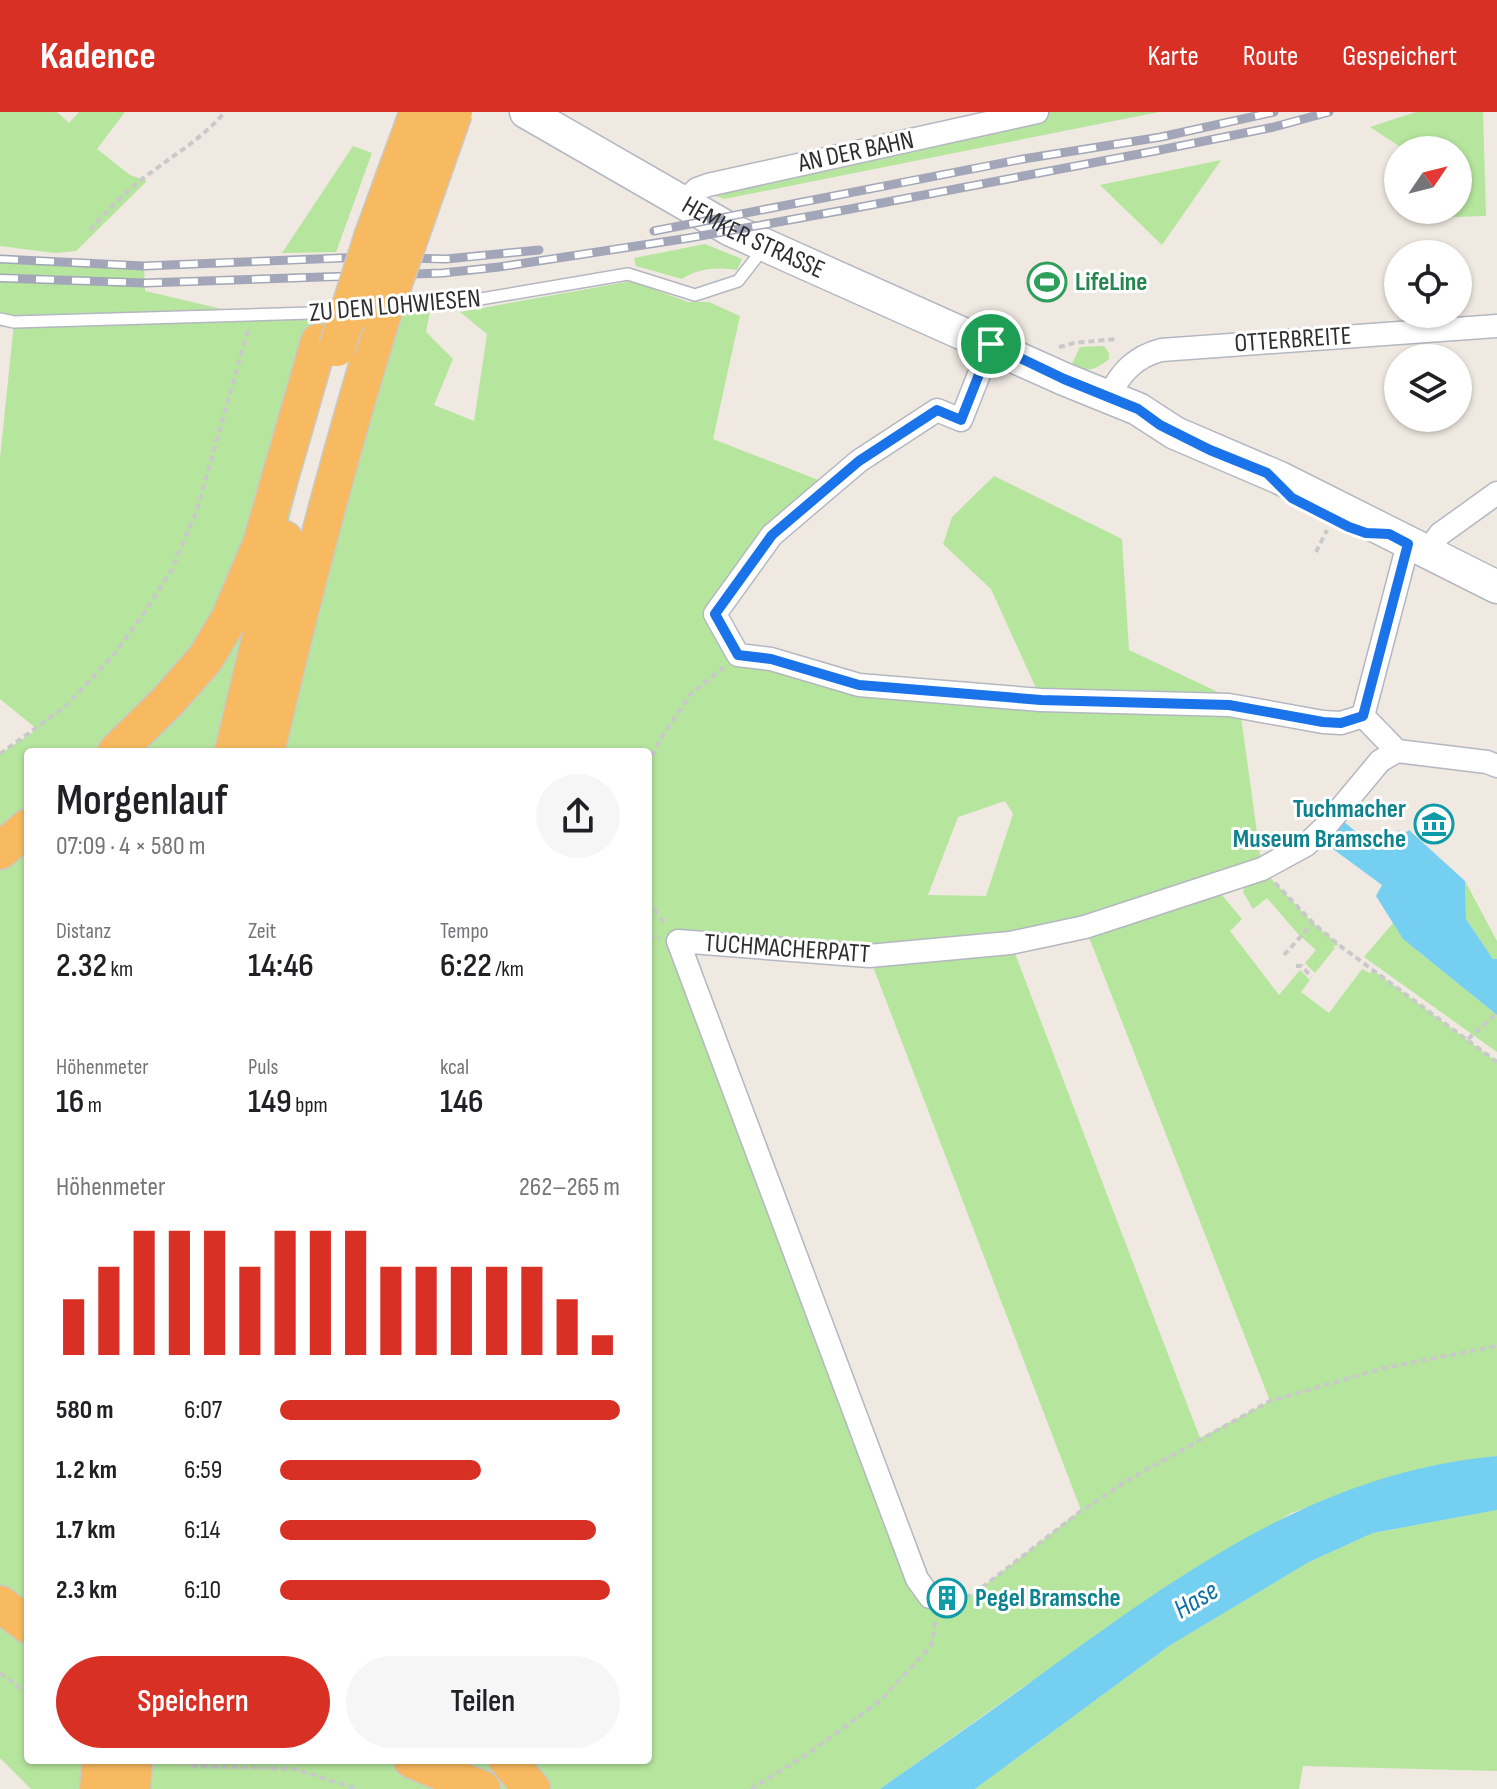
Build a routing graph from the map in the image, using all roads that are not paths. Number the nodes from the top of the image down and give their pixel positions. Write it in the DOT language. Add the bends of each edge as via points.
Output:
graph roads {
  1 [pos="418,112"];
  2 [pos="454,112"];
  3 [pos="1037,112"];
  4 [pos="538,115"];
  5 [pos="681,204"];
  6 [pos="766,246"];
  7 [pos="366,309"];
  8 [pos="0,319"];
  9 [pos="1497,326"];
  10 [pos="328,345"];
  11 [pos="1002,349"];
  12 [pos="1124,402"];
  13 [pos="1497,493"];
  14 [pos="1408,543"];
  15 [pos="1497,587"];
  16 [pos="1363,716"];
  17 [pos="120,748"];
  18 [pos="234,748"];
  19 [pos="267,748"];
  20 [pos="1397,751"];
  21 [pos="1497,766"];
  22 [pos="24,830"];
  23 [pos="0,851"];
  24 [pos="930,1597"];
  25 [pos="0,1604"];
  26 [pos="24,1622"];
  27 [pos="101,1764"];
  28 [pos="134,1764"];
  29 [pos="422,1764"];
  30 [pos="510,1764"];
  31 [pos="98,1789"];
  32 [pos="132,1789"];
  33 [pos="482,1789"];
  34 [pos="532,1789"];
  1 -- 7 [label="highway, bridge"];
  2 -- 7 [label="highway, bridge"];
  3 -- 5 [label="street, AN DER BAHN" via="708,185"];
  4 -- 5 [label="main road, HEMKER STRASSE"];
  5 -- 6 [label="main road, HEMKER STRASSE"];
  6 -- 7 [label="lane, ZU DEN LOHWIESEN" via="738,281 695,295 628,274 451,304"];
  6 -- 11 [label="main road, HEMKER STRASSE"];
  7 -- 8 [label="lane, ZU DEN LOHWIESEN"];
  7 -- 10 [label="highway"];
  7 -- 19 [label="highway" via="329,494"];
  9 -- 12 [label="street, OTTERBREITE" via="1161,350 1145,354 1117,380"];
  10 -- 17 [label="highway" via="261,544 229,619 205,659"];
  10 -- 18 [label="highway"];
  11 -- 12 [label="main road, HEMKER STRASSE"];
  11 -- 16 [label="street" via="961,420 937,410 859,461 772,535 715,614 738,655 771,659 859,685 1041,700 1229,705 1323,722"];
  12 -- 14 [label="main road, HEMKER STRASSE" via="1175,433"];
  13 -- 14 [label="street" via="1440,534"];
  14 -- 15 [label="main road, HEMKER STRASSE"];
  14 -- 16 [label="street"];
  16 -- 20 [label="street"];
  20 -- 21 [label="street"];
  20 -- 24 [label="street, TUCHMACHERPATT" via="1380,761 1306,845 1262,869 1085,927 1010,943 869,956 678,941 917,1579"];
  22 -- 23 [label="highway"];
  25 -- 26 [label="highway"];
  27 -- 31 [label="highway"];
  28 -- 32 [label="highway"];
  29 -- 33 [label="highway"];
  30 -- 34 [label="highway"];
}
